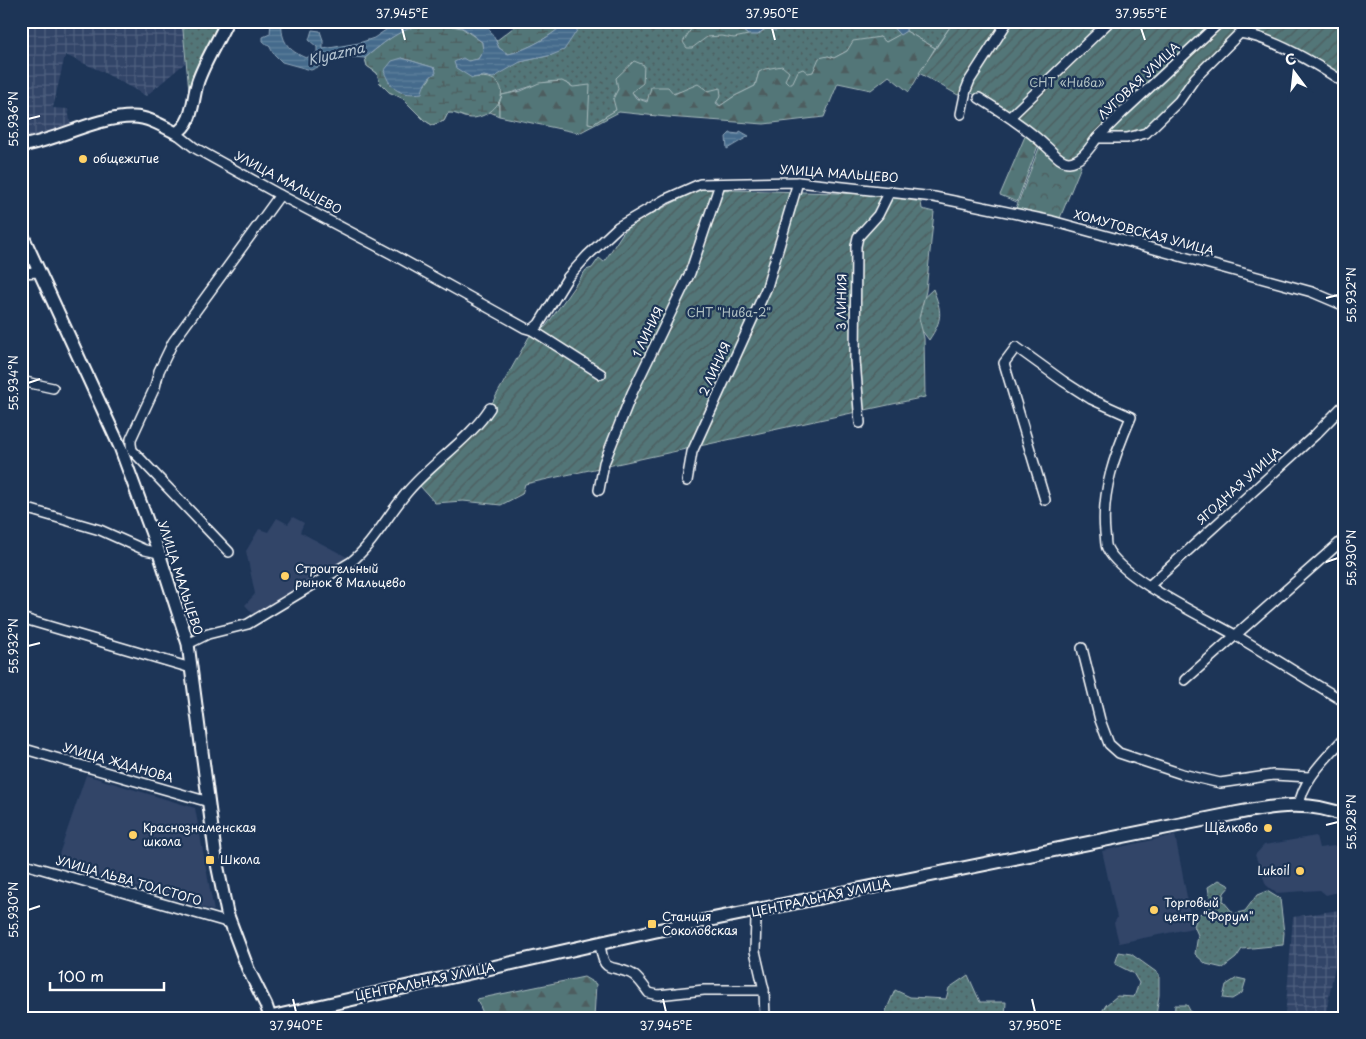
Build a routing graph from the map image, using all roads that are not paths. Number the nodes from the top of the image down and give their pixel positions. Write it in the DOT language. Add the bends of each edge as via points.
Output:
graph roads {
  1 [pos="227,21"];
  2 [pos="1008,21"];
  3 [pos="1110,21"];
  4 [pos="1221,21"];
  5 [pos="1345,83"];
  6 [pos="979,98"];
  7 [pos="961,114"];
  8 [pos="1010,117"];
  9 [pos="176,133"];
  10 [pos="1097,138"];
  11 [pos="21,146"];
  12 [pos="798,182"];
  13 [pos="720,184"];
  14 [pos="890,192"];
  15 [pos="280,195"];
  16 [pos="934,197"];
  17 [pos="21,232"];
  18 [pos="40,272"];
  19 [pos="21,273"];
  20 [pos="1345,306"];
  21 [pos="532,330"];
  22 [pos="600,374"];
  23 [pos="21,381"];
  24 [pos="53,388"];
  25 [pos="1345,404"];
  26 [pos="490,408"];
  27 [pos="860,423"];
  28 [pos="125,446"];
  29 [pos="687,481"];
  30 [pos="599,490"];
  31 [pos="1045,500"];
  32 [pos="21,507"];
  33 [pos="1345,538"];
  34 [pos="229,552"];
  35 [pos="159,553"];
  36 [pos="1149,586"];
  37 [pos="21,618"];
  38 [pos="1234,635"];
  39 [pos="188,644"];
  40 [pos="1082,648"];
  41 [pos="191,668"];
  42 [pos="1185,680"];
  43 [pos="1345,702"];
  44 [pos="1345,737"];
  45 [pos="21,748"];
  46 [pos="1310,777"];
  47 [pos="208,802"];
  48 [pos="1300,806"];
  49 [pos="1345,816"];
  50 [pos="21,863"];
  51 [pos="756,919"];
  52 [pos="230,923"];
  53 [pos="600,944"];
  54 [pos="764,990"];
  55 [pos="269,1018"];
  56 [pos="764,1018"];
  1 -- 9 [label="street" via="198,80 187,121"];
  2 -- 7 [label="street" via="970,80"];
  3 -- 8 [label="street"];
  4 -- 10 [label="street, ЛУГОВАЯ УЛИЦА"];
  5 -- 10 [label="street" via="1309,60 1253,35 1240,33 1195,78 1180,101 1146,133 1127,138"];
  6 -- 8 [label="street"];
  8 -- 10 [label="street, ЛУГОВАЯ УЛИЦА" via="1062,161 1075,161 1082,157"];
  9 -- 11 [label="street, УЛИЦА МАЛЬЦЕВО" via="152,121 134,117 101,121 36,144"];
  9 -- 15 [label="street, УЛИЦА МАЛЬЦЕВО" via="195,148"];
  12 -- 13 [label="street, УЛИЦА МАЛЬЦЕВО"];
  12 -- 14 [label="street, УЛИЦА МАЛЬЦЕВО"];
  12 -- 29 [label="street, 2 ЛИНИЯ" via="767,287 692,452"];
  13 -- 21 [label="street, УЛИЦА МАЛЬЦЕВО" via="700,184 666,199 618,227 568,277"];
  13 -- 30 [label="street, 1 ЛИНИЯ" via="690,274 632,393 604,463"];
  14 -- 16 [label="street, УЛИЦА МАЛЬЦЕВО"];
  14 -- 27 [label="street, 3 ЛИНИЯ" via="878,215 858,237 856,246 855,350"];
  15 -- 21 [label="street, УЛИЦА МАЛЬЦЕВО"];
  15 -- 28 [label="street" via="174,342"];
  16 -- 20 [label="street, ХОМУТОВСКАЯ УЛИЦА" via="1066,225 1312,292"];
  17 -- 18 [label="street, УЛИЦА МАЛЬЦЕВО"];
  18 -- 19 [label="street"];
  18 -- 28 [label="street, УЛИЦА МАЛЬЦЕВО"];
  21 -- 22 [label="street, УЛИЦА МАЛЬЦЕВО"];
  23 -- 24 [label="street"];
  25 -- 36 [label="street, ЯГОДНАЯ УЛИЦА"];
  26 -- 39 [label="street, УЛИЦА МАЛЬЦЕВО" via="468,434 408,491 364,551 351,562 248,624 208,634"];
  28 -- 34 [label="street"];
  28 -- 35 [label="street, УЛИЦА МАЛЬЦЕВО"];
  31 -- 36 [label="street" via="1004,363 1016,347 1091,399 1131,417 1108,483 1103,515 1106,548 1120,564"];
  32 -- 35 [label="street" via="100,530"];
  33 -- 38 [label="street"];
  35 -- 39 [label="street, УЛИЦА МАЛЬЦЕВО"];
  36 -- 38 [label="street"];
  37 -- 41 [label="street"];
  38 -- 42 [label="street"];
  38 -- 43 [label="street"];
  39 -- 41 [label="street, УЛИЦА МАЛЬЦЕВО"];
  40 -- 46 [label="street" via="1102,728 1109,744 1119,753 1220,783 1273,775"];
  41 -- 47 [label="street, УЛИЦА МАЛЬЦЕВО"];
  44 -- 46 [label="street"];
  45 -- 47 [label="street, УЛИЦА ЖДАНОВА"];
  46 -- 48 [label="street"];
  47 -- 52 [label="street, УЛИЦА МАЛЬЦЕВО"];
  48 -- 49 [label="main road, ЦЕНТРАЛЬНАЯ УЛИЦА"];
  48 -- 53 [label="main road, ЦЕНТРАЛЬНАЯ УЛИЦА" via="1257,809 1196,821"];
  50 -- 52 [label="street, УЛИЦА ЛЬВА ТОЛСТОГО"];
  51 -- 54 [label="street" via="755,951"];
  52 -- 55 [label="street, УЛИЦА МАЛЬЦЕВО"];
  53 -- 54 [label="street" via="602,960 610,968 631,973 649,994"];
  53 -- 55 [label="main road, ЦЕНТРАЛЬНАЯ УЛИЦА"];
  54 -- 56 [label="street"];
}
